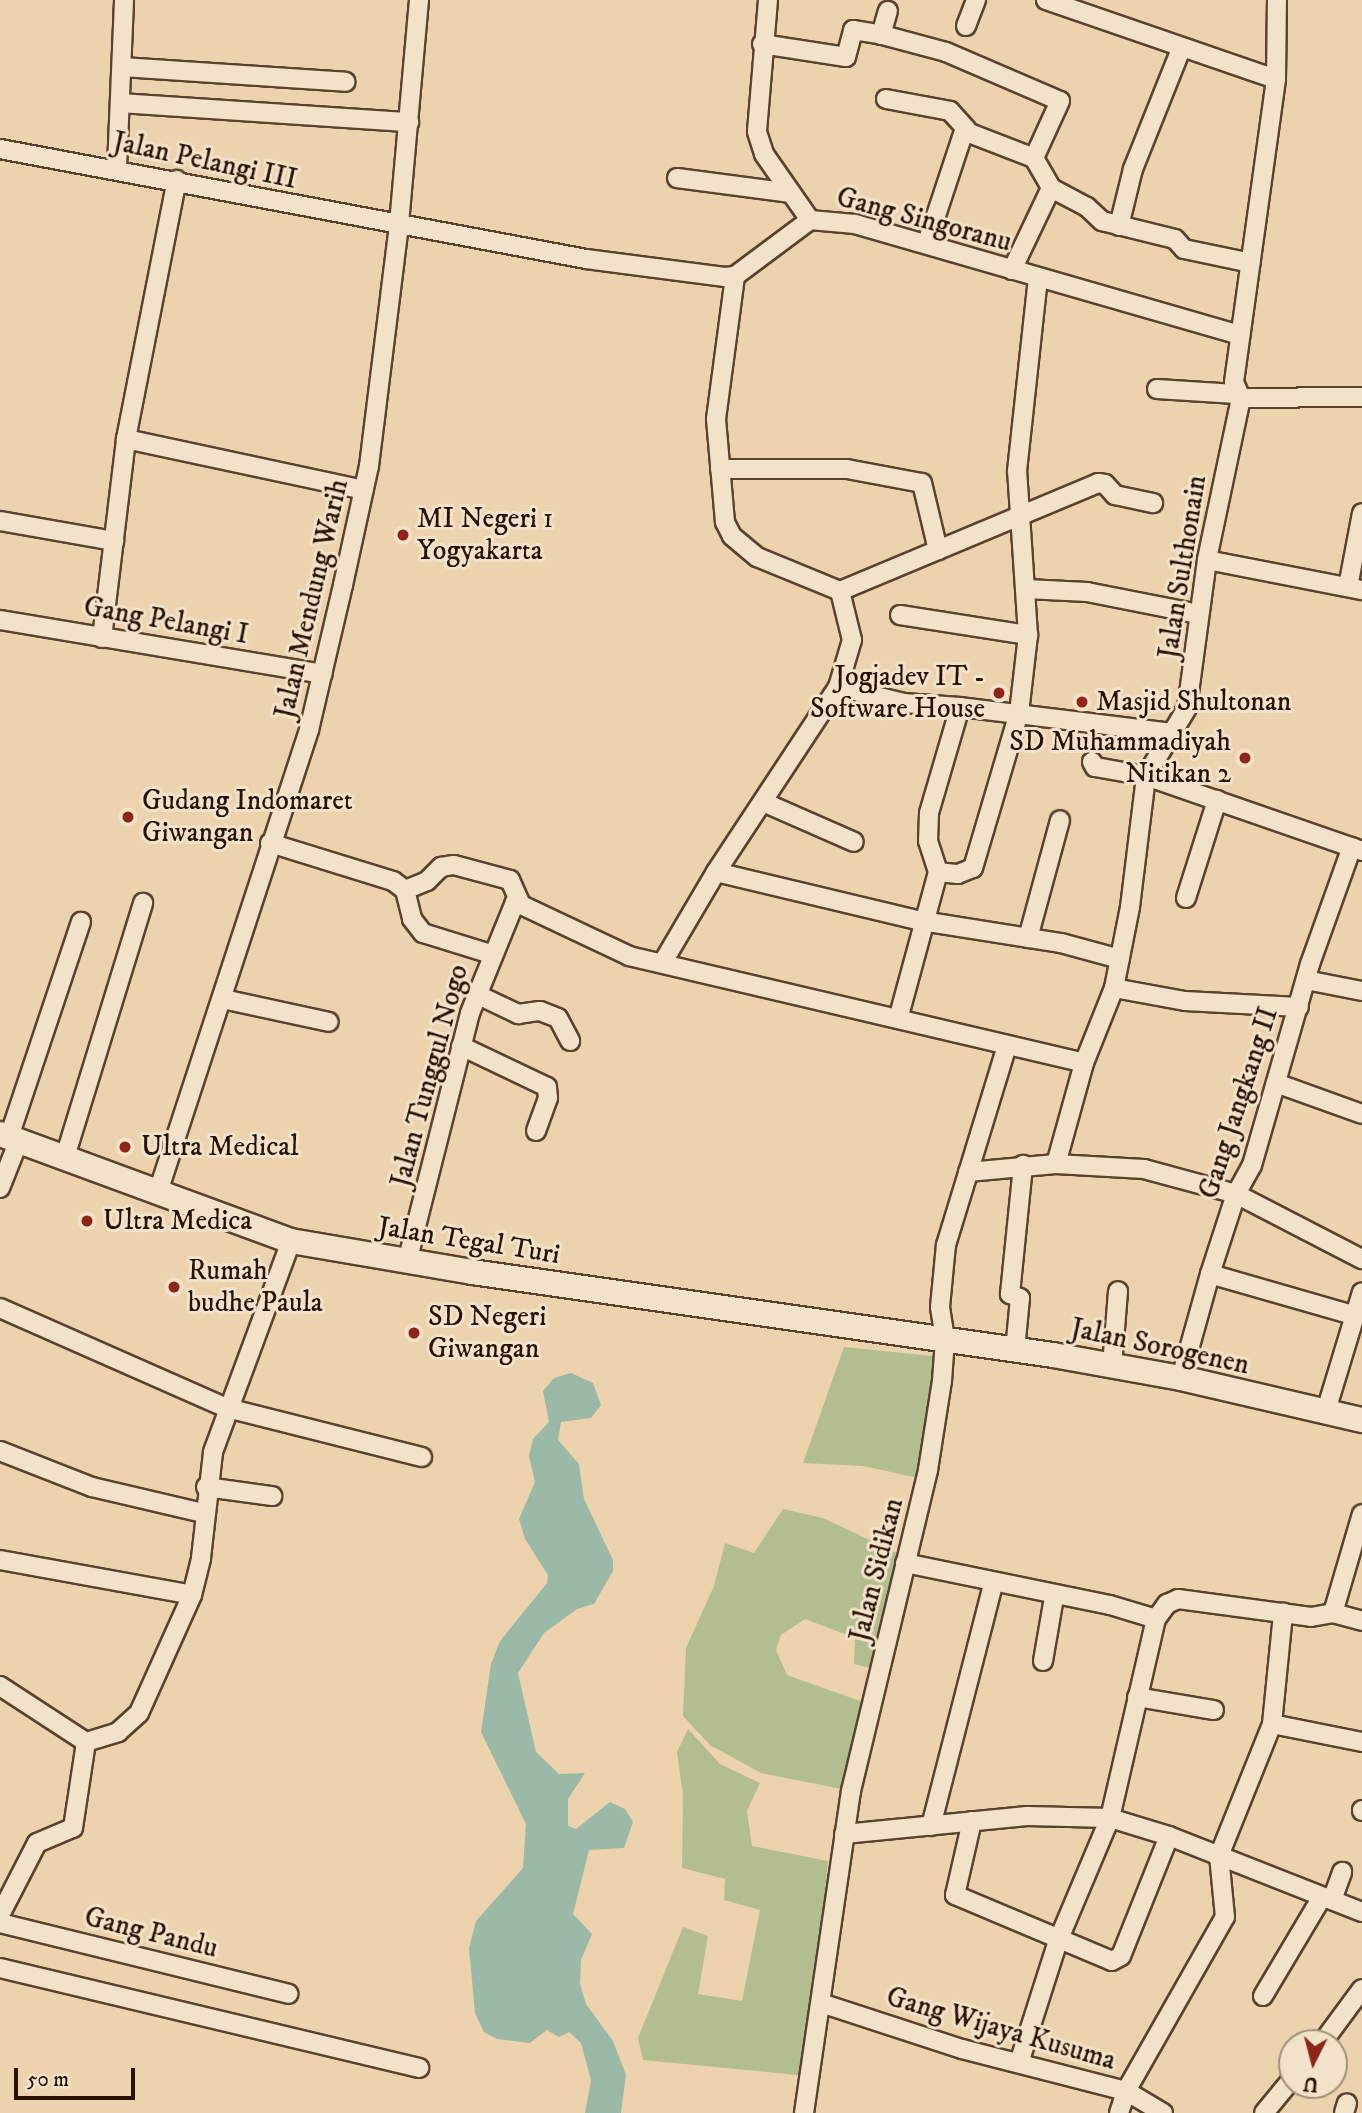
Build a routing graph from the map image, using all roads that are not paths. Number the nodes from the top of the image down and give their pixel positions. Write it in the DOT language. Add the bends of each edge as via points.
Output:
graph roads {
  1 [pos="124,0"];
  2 [pos="419,0"];
  3 [pos="768,0"];
  4 [pos="976,0"];
  5 [pos="1046,0"];
  6 [pos="1275,0"];
  7 [pos="888,11"];
  8 [pos="966,26"];
  9 [pos="881,35"];
  10 [pos="762,44"];
  11 [pos="1181,49"];
  12 [pos="121,67"];
  13 [pos="1276,79"];
  14 [pos="345,82"];
  15 [pos="886,99"];
  16 [pos="120,103"];
  17 [pos="409,122"];
  18 [pos="967,130"];
  19 [pos="0,149"];
  20 [pos="1034,158"];
  21 [pos="117,168"];
  22 [pos="677,178"];
  23 [pos="177,180"];
  24 [pos="1051,188"];
  25 [pos="791,193"];
  26 [pos="810,220"];
  27 [pos="399,223"];
  28 [pos="1119,226"];
  29 [pos="927,243"];
  30 [pos="1251,263"];
  31 [pos="1012,270"];
  32 [pos="735,276"];
  33 [pos="1038,279"];
  34 [pos="1240,335"];
  35 [pos="1157,389"];
  36 [pos="1238,396"];
  37 [pos="1362,397"];
  38 [pos="126,439"];
  39 [pos="720,469"];
  40 [pos="364,490"];
  41 [pos="1153,503"];
  42 [pos="1019,512"];
  43 [pos="1362,513"];
  44 [pos="0,521"];
  45 [pos="114,541"];
  46 [pos="938,550"];
  47 [pos="1207,560"];
  48 [pos="1026,589"];
  49 [pos="1355,589"];
  50 [pos="840,591"];
  51 [pos="1198,614"];
  52 [pos="900,615"];
  53 [pos="0,620"];
  54 [pos="1028,635"];
  55 [pos="102,638"];
  56 [pos="323,674"];
  57 [pos="838,687"];
  58 [pos="960,707"];
  59 [pos="1019,713"];
  60 [pos="1173,733"];
  61 [pos="1092,762"];
  62 [pos="1146,776"];
  63 [pos="1217,800"];
  64 [pos="763,802"];
  65 [pos="1060,820"];
  66 [pos="854,842"];
  67 [pos="270,843"];
  68 [pos="1357,849"];
  69 [pos="716,872"];
  70 [pos="938,872"];
  71 [pos="404,890"];
  72 [pos="1186,898"];
  73 [pos="520,902"];
  74 [pos="143,903"];
  75 [pos="922,920"];
  76 [pos="81,922"];
  77 [pos="1028,938"];
  78 [pos="491,954"];
  79 [pos="1120,959"];
  80 [pos="663,962"];
  81 [pos="1306,980"];
  82 [pos="1114,988"];
  83 [pos="1362,991"];
  84 [pos="476,994"];
  85 [pos="223,999"];
  86 [pos="1299,1007"];
  87 [pos="898,1018"];
  88 [pos="329,1022"];
  89 [pos="570,1041"];
  90 [pos="1007,1045"];
  91 [pos="461,1046"];
  92 [pos="1084,1063"];
  93 [pos="1276,1083"];
  94 [pos="1362,1114"];
  95 [pos="536,1131"];
  96 [pos="9,1137"];
  97 [pos="65,1157"];
  98 [pos="1056,1164"];
  99 [pos="1023,1165"];
  100 [pos="968,1172"];
  101 [pos="0,1188"];
  102 [pos="159,1189"];
  103 [pos="1236,1194"];
  104 [pos="291,1241"];
  105 [pos="1362,1259"];
  106 [pos="407,1262"];
  107 [pos="1210,1274"];
  108 [pos="1118,1291"];
  109 [pos="1362,1292"];
  110 [pos="0,1308"];
  111 [pos="1353,1315"];
  112 [pos="945,1339"];
  113 [pos="1015,1350"];
  114 [pos="1112,1366"];
  115 [pos="1181,1378"];
  116 [pos="227,1408"];
  117 [pos="1325,1414"];
  118 [pos="1362,1420"];
  119 [pos="0,1451"];
  120 [pos="422,1457"];
  121 [pos="206,1486"];
  122 [pos="272,1496"];
  123 [pos="203,1513"];
  124 [pos="1362,1514"];
  125 [pos="0,1560"];
  126 [pos="905,1563"];
  127 [pos="993,1584"];
  128 [pos="192,1595"];
  129 [pos="1054,1597"];
  130 [pos="1283,1613"];
  131 [pos="1333,1613"];
  132 [pos="1156,1619"];
  133 [pos="1362,1621"];
  134 [pos="1043,1661"];
  135 [pos="0,1686"];
  136 [pos="1137,1697"];
  137 [pos="1214,1710"];
  138 [pos="1272,1724"];
  139 [pos="86,1742"];
  140 [pos="1362,1742"];
  141 [pos="1110,1818"];
  142 [pos="972,1821"];
  143 [pos="931,1826"];
  144 [pos="844,1834"];
  145 [pos="1169,1836"];
  146 [pos="1219,1856"];
  147 [pos="1342,1872"];
  148 [pos="1327,1898"];
  149 [pos="1362,1912"];
  150 [pos="0,1915"];
  151 [pos="0,1923"];
  152 [pos="1058,1941"];
  153 [pos="0,1968"];
  154 [pos="1362,1989"];
  155 [pos="288,1994"];
  156 [pos="1263,1996"];
  157 [pos="821,2003"];
  158 [pos="1332,2029"];
  159 [pos="1020,2063"];
  160 [pos="419,2068"];
  161 [pos="1126,2091"];
  162 [pos="1278,2096"];
  163 [pos="804,2113"];
  164 [pos="1119,2113"];
  165 [pos="1163,2113"];
  166 [pos="1264,2113"];
  1 -- 12 [label="street"];
  2 -- 17 [label="street, Jalan Mendung Warih"];
  3 -- 10 [label="street"];
  4 -- 8 [label="street"];
  5 -- 11 [label="street"];
  6 -- 13 [label="street, Jalan Sulthonain"];
  7 -- 9 [label="street"];
  9 -- 10 [label="street" via="853,30 846,57"];
  9 -- 20 [label="street" via="946,52 1060,101"];
  10 -- 25 [label="street" via="757,132 764,154"];
  11 -- 13 [label="street"];
  11 -- 28 [label="street" via="1133,169"];
  12 -- 14 [label="street"];
  12 -- 16 [label="street"];
  13 -- 30 [label="street, Jalan Sulthonain"];
  15 -- 18 [label="street" via="950,111"];
  16 -- 17 [label="street"];
  16 -- 21 [label="street"];
  17 -- 27 [label="street, Jalan Mendung Warih"];
  18 -- 20 [label="street"];
  18 -- 29 [label="street"];
  19 -- 21 [label="street, Jalan Pelangi III"];
  20 -- 24 [label="street"];
  21 -- 23 [label="street, Jalan Pelangi III"];
  22 -- 25 [label="street"];
  23 -- 27 [label="street, Jalan Pelangi III"];
  23 -- 38 [label="street"];
  24 -- 28 [label="street" via="1087,207 1102,222"];
  24 -- 31 [label="street"];
  25 -- 26 [label="street"];
  26 -- 29 [label="street, Gang Singoranu" via="855,224"];
  26 -- 32 [label="street, Gang Singoranu"];
  27 -- 32 [label="street" via="586,259"];
  27 -- 40 [label="street, Jalan Mendung Warih"];
  28 -- 30 [label="street" via="1175,239 1184,249"];
  29 -- 31 [label="street, Gang Singoranu"];
  30 -- 34 [label="street, Jalan Sulthonain"];
  31 -- 33 [label="street, Gang Singoranu"];
  32 -- 39 [label="street" via="716,419"];
  33 -- 34 [label="street, Gang Singoranu"];
  33 -- 42 [label="street" via="1017,471"];
  34 -- 36 [label="street, Jalan Sulthonain"];
  35 -- 36 [label="street"];
  36 -- 37 [label="street"];
  36 -- 47 [label="street, Jalan Sulthonain"];
  38 -- 40 [label="street"];
  38 -- 45 [label="street"];
  39 -- 46 [label="street" via="847,469 922,483"];
  39 -- 50 [label="street" via="721,500 732,536 757,557"];
  40 -- 56 [label="street, Jalan Mendung Warih"];
  41 -- 42 [label="street" via="1115,495 1103,482"];
  42 -- 46 [label="street"];
  42 -- 48 [label="street"];
  43 -- 49 [label="street"];
  44 -- 45 [label="street"];
  45 -- 55 [label="street"];
  46 -- 50 [label="street"];
  47 -- 49 [label="street"];
  47 -- 51 [label="street, Jalan Sulthonain"];
  48 -- 51 [label="street" via="1087,592"];
  48 -- 54 [label="street"];
  50 -- 57 [label="street" via="852,640"];
  51 -- 60 [label="street, Jalan Sulthonain" via="1187,708"];
  52 -- 54 [label="street"];
  53 -- 55 [label="street, Gang Pelangi I"];
  54 -- 59 [label="street"];
  55 -- 56 [label="street, Gang Pelangi I"];
  56 -- 67 [label="street, Jalan Mendung Warih"];
  57 -- 58 [label="street" via="904,703"];
  57 -- 64 [label="street"];
  58 -- 59 [label="street"];
  58 -- 70 [label="street" via="952,748 929,813 928,841"];
  59 -- 60 [label="street"];
  59 -- 70 [label="street" via="973,868 958,874"];
  60 -- 62 [label="street, Jalan Sulthonain"];
  61 -- 62 [label="street" via="1095,767"];
  62 -- 63 [label="street"];
  62 -- 79 [label="street"];
  63 -- 68 [label="street"];
  63 -- 72 [label="street"];
  64 -- 66 [label="street"];
  64 -- 69 [label="street"];
  65 -- 77 [label="street"];
  67 -- 71 [label="street" via="393,881"];
  67 -- 85 [label="street, Jalan Mendung Warih"];
  68 -- 81 [label="street, Gang Jangkang II"];
  69 -- 75 [label="street"];
  69 -- 80 [label="street"];
  70 -- 75 [label="street"];
  71 -- 73 [label="street" via="454,864 510,880"];
  71 -- 78 [label="street" via="412,919 424,933"];
  73 -- 78 [label="street, Jalan Tunggul Nogo" via="510,905"];
  73 -- 80 [label="street" via="622,954"];
  74 -- 97 [label="street"];
  75 -- 77 [label="street"];
  75 -- 87 [label="street"];
  76 -- 96 [label="street"];
  77 -- 79 [label="street"];
  78 -- 84 [label="street, Jalan Tunggul Nogo"];
  79 -- 82 [label="street"];
  80 -- 87 [label="street"];
  81 -- 83 [label="street"];
  81 -- 86 [label="street, Gang Jangkang II"];
  82 -- 86 [label="street" via="1185,1001"];
  82 -- 92 [label="street"];
  84 -- 89 [label="street" via="517,1014 540,1011 558,1018"];
  84 -- 91 [label="street, Jalan Tunggul Nogo"];
  85 -- 88 [label="street"];
  85 -- 102 [label="street, Jalan Mendung Warih"];
  86 -- 93 [label="street, Gang Jangkang II"];
  87 -- 90 [label="street"];
  90 -- 92 [label="street"];
  90 -- 100 [label="street, Jalan Sidikan"];
  91 -- 95 [label="street" via="547,1087 548,1098"];
  91 -- 106 [label="street, Jalan Tunggul Nogo" via="445,1099 441,1142"];
  92 -- 98 [label="street"];
  93 -- 94 [label="street"];
  93 -- 103 [label="street, Gang Jangkang II" via="1252,1165"];
  96 -- 97 [label="main road, Jalan Tegal Turi"];
  96 -- 101 [label="street"];
  97 -- 102 [label="main road, Jalan Tegal Turi"];
  98 -- 99 [label="street"];
  98 -- 103 [label="street" via="1144,1170"];
  99 -- 100 [label="street"];
  99 -- 113 [label="street" via="1010,1294 1020,1297"];
  100 -- 112 [label="street, Jalan Sidikan" via="946,1245 940,1307"];
  102 -- 104 [label="main road, Jalan Tegal Turi"];
  103 -- 105 [label="street"];
  103 -- 107 [label="street, Gang Jangkang II"];
  104 -- 106 [label="main road, Jalan Tegal Turi"];
  104 -- 116 [label="street"];
  106 -- 112 [label="main road, Jalan Tegal Turi"];
  107 -- 111 [label="street"];
  107 -- 115 [label="street, Gang Jangkang II"];
  108 -- 114 [label="street"];
  109 -- 111 [label="street"];
  110 -- 116 [label="street"];
  111 -- 117 [label="street"];
  112 -- 113 [label="main road, Jalan Sorogenen"];
  112 -- 126 [label="street, Jalan Sidikan" via="928,1470"];
  113 -- 114 [label="main road, Jalan Sorogenen"];
  114 -- 115 [label="main road, Jalan Sorogenen"];
  115 -- 117 [label="main road, Jalan Sorogenen"];
  116 -- 120 [label="street"];
  116 -- 121 [label="street"];
  117 -- 118 [label="main road, Jalan Sorogenen"];
  119 -- 123 [label="street" via="92,1487"];
  121 -- 122 [label="street"];
  121 -- 123 [label="street"];
  123 -- 128 [label="street" via="201,1558"];
  124 -- 131 [label="street"];
  125 -- 128 [label="street"];
  126 -- 127 [label="street"];
  126 -- 144 [label="street, Jalan Sidikan"];
  127 -- 129 [label="street"];
  127 -- 143 [label="street"];
  128 -- 139 [label="street" via="136,1718 118,1732"];
  129 -- 132 [label="street" via="1110,1605"];
  129 -- 134 [label="street"];
  130 -- 131 [label="street" via="1311,1617"];
  130 -- 132 [label="street" via="1178,1600 1167,1604"];
  130 -- 138 [label="street"];
  131 -- 133 [label="street"];
  132 -- 136 [label="street"];
  135 -- 139 [label="street"];
  136 -- 137 [label="street"];
  136 -- 141 [label="street"];
  138 -- 140 [label="street"];
  138 -- 146 [label="street"];
  139 -- 150 [label="street" via="72,1828 37,1843"];
  141 -- 142 [label="street"];
  141 -- 145 [label="street"];
  141 -- 152 [label="street"];
  142 -- 143 [label="street"];
  142 -- 152 [label="street" via="954,1894"];
  143 -- 144 [label="street"];
  144 -- 157 [label="street, Jalan Sidikan"];
  145 -- 146 [label="street"];
  145 -- 152 [label="street" via="1120,1959 1109,1960"];
  146 -- 148 [label="street"];
  146 -- 161 [label="street" via="1225,1917"];
  147 -- 148 [label="street"];
  148 -- 149 [label="street"];
  148 -- 156 [label="street"];
  151 -- 155 [label="street, Gang Pandu"];
  152 -- 159 [label="street"];
  153 -- 160 [label="street"];
  154 -- 158 [label="street"];
  157 -- 159 [label="street, Gang Wijaya Kusuma" via="965,2040"];
  157 -- 163 [label="street, Jalan Sidikan"];
  159 -- 161 [label="street, Gang Wijaya Kusuma"];
  161 -- 164 [label="street"];
  161 -- 165 [label="street, Gang Wijaya Kusuma"];
  162 -- 166 [label="street"];
}
